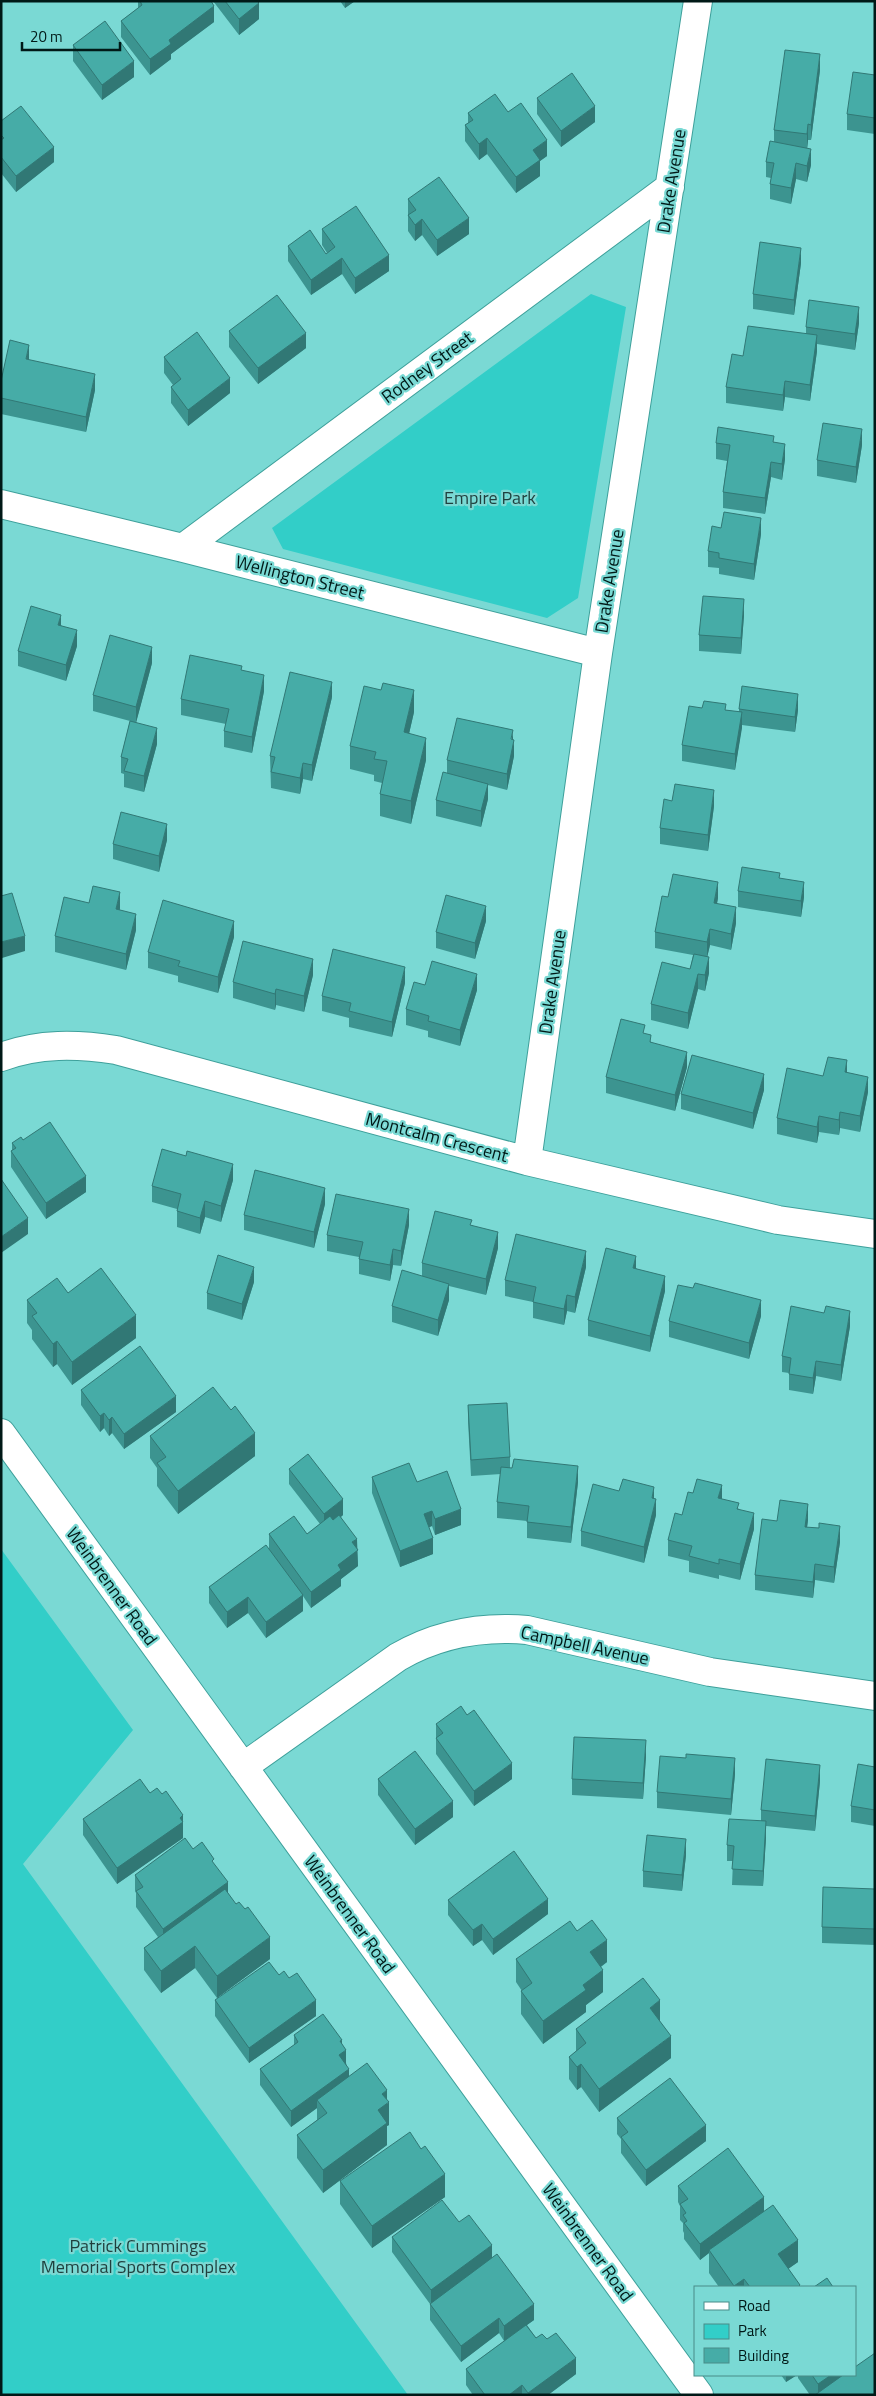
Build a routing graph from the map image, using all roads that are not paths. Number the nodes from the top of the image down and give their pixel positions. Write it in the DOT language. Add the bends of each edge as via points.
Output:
graph roads {
  1 [pos="698,1"];
  2 [pos="670,188"];
  3 [pos="1,504"];
  4 [pos="183,548"];
  5 [pos="598,654"];
  6 [pos="1,1057"];
  7 [pos="528,1161"];
  8 [pos="875,1234"];
  9 [pos="1,1433"];
  10 [pos="875,1696"];
  11 [pos="243,1767"];
  12 [pos="699,2395"];
  1 -- 2 [label="street, Drake Avenue"];
  2 -- 4 [label="street, Rodney Street"];
  2 -- 5 [label="street, Drake Avenue"];
  3 -- 4 [label="street, Wellington Street"];
  4 -- 5 [label="street, Wellington Street"];
  5 -- 7 [label="street, Drake Avenue"];
  6 -- 7 [label="street, Montcalm Crescent" via="58,1046 116,1050"];
  7 -- 8 [label="street, Montcalm Crescent" via="778,1220"];
  9 -- 11 [label="street, Weinbrenner Road"];
  10 -- 11 [label="street, Campbell Avenue" via="710,1672 527,1630 474,1631 445,1636 398,1657"];
  11 -- 12 [label="street, Weinbrenner Road"];
}
